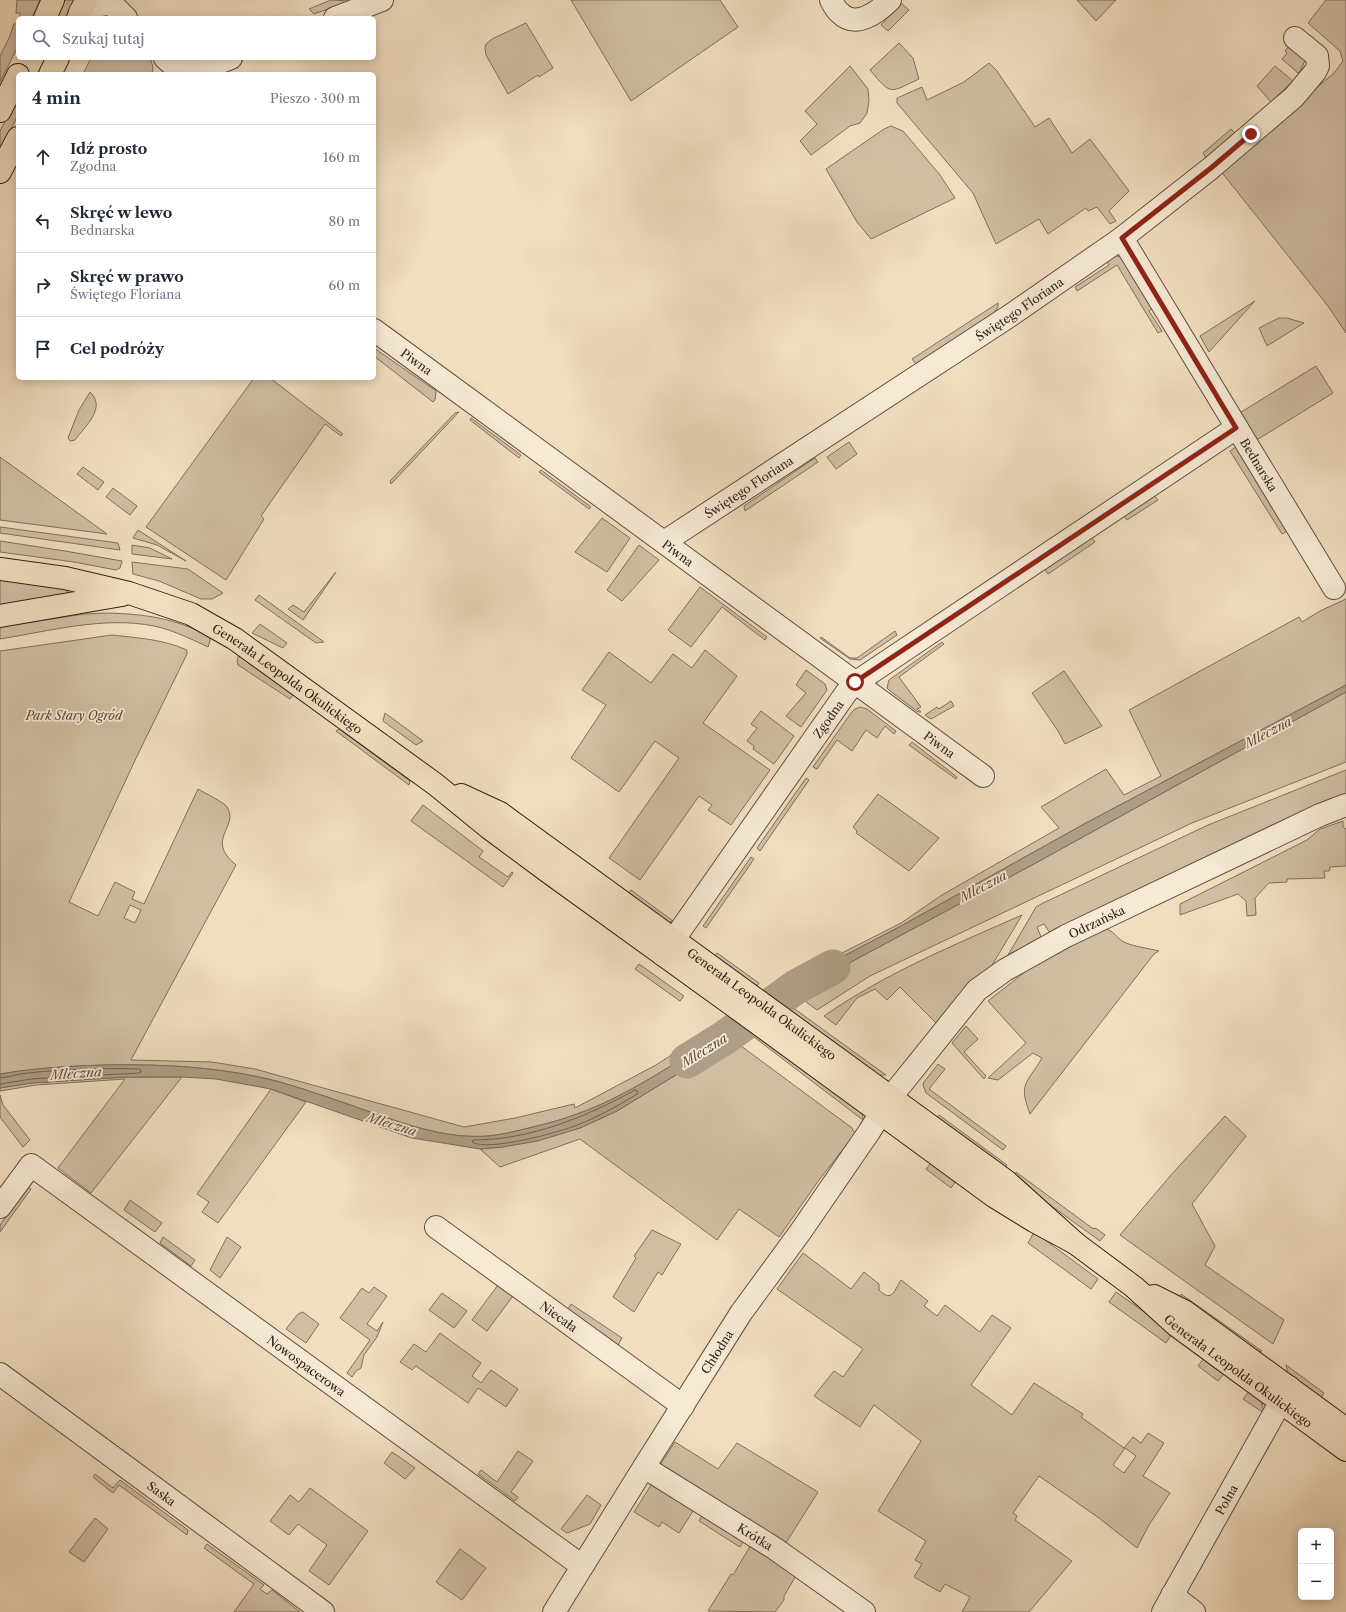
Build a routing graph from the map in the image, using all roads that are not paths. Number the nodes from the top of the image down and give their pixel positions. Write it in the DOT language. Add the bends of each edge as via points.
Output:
graph roads {
  1 [pos="53,0"];
  2 [pos="382,0"];
  3 [pos="831,0"];
  4 [pos="890,0"];
  5 [pos="116,7"];
  6 [pos="81,10"];
  7 [pos="46,16"];
  8 [pos="340,16"];
  9 [pos="1296,38"];
  10 [pos="25,60"];
  11 [pos="57,60"];
  12 [pos="225,60"];
  13 [pos="174,67"];
  14 [pos="19,72"];
  15 [pos="51,72"];
  16 [pos="16,78"];
  17 [pos="0,111"];
  18 [pos="16,142"];
  19 [pos="0,172"];
  20 [pos="1122,238"];
  21 [pos="376,331"];
  22 [pos="1236,428"];
  23 [pos="664,542"];
  24 [pos="0,569"];
  25 [pos="1334,588"];
  26 [pos="129,593"];
  27 [pos="0,616"];
  28 [pos="855,682"];
  29 [pos="983,776"];
  30 [pos="1346,805"];
  31 [pos="669,947"];
  32 [pos="886,1106"];
  33 [pos="0,1207"];
  34 [pos="436,1227"];
  35 [pos="0,1374"];
  36 [pos="1285,1395"];
  37 [pos="683,1406"];
  38 [pos="1346,1429"];
  39 [pos="1346,1450"];
  40 [pos="644,1467"];
  41 [pos="582,1566"];
  42 [pos="1168,1604"];
  43 [pos="323,1612"];
  44 [pos="554,1612"];
  45 [pos="864,1612"];
  46 [pos="1194,1612"];
  1 -- 7 [label="main road"];
  2 -- 8 [label="street"];
  3 -- 4 [label="street" via="839,13 852,19 863,19 873,15"];
  5 -- 6 [label="street" via="94,6"];
  9 -- 20 [label="street, Świętego Floriana" via="1317,56 1318,66 1309,80 1294,97 1211,168"];
  10 -- 14 [label="main road"];
  11 -- 15 [label="main road"];
  12 -- 13 [label="street" via="196,70"];
  16 -- 17 [label="main road"];
  18 -- 19 [label="main road"];
  20 -- 22 [label="street, Bednarska"];
  20 -- 23 [label="street, Świętego Floriana" via="1004,319"];
  21 -- 23 [label="street, Piwna"];
  22 -- 25 [label="street, Bednarska"];
  22 -- 28 [label="street, Zgodna"];
  23 -- 28 [label="street, Piwna"];
  24 -- 26 [label="main road, Generała Leopolda Okulickiego" via="65,578"];
  26 -- 27 [label="main road, Generała Leopolda Okulickiego"];
  26 -- 31 [label="main road, Generała Leopolda Okulickiego" via="191,614 241,642 435,784 500,813"];
  28 -- 29 [label="street, Piwna"];
  28 -- 31 [label="street, Zgodna"];
  30 -- 32 [label="street, Odrzańska" via="1094,922 1005,970 978,990"];
  31 -- 32 [label="main road, Generała Leopolda Okulickiego"];
  32 -- 36 [label="main road, Generała Leopolda Okulickiego" via="1011,1185 1075,1243 1134,1287 1177,1326"];
  32 -- 37 [label="street, Chłodna" via="741,1313"];
  33 -- 41 [label="street, Nowospacerowa" via="32,1165"];
  34 -- 37 [label="street, Niecała"];
  35 -- 43 [label="street, Saska"];
  36 -- 38 [label="main road, Generała Leopolda Okulickiego"];
  36 -- 39 [label="main road, Generała Leopolda Okulickiego"];
  36 -- 42 [label="street, Polna"];
  37 -- 40 [label="street, Chłodna"];
  40 -- 41 [label="street, Chłodna"];
  40 -- 45 [label="street, Krótka" via="774,1548"];
  41 -- 44 [label="street, Chłodna"];
  42 -- 46 [label="street"];
}
